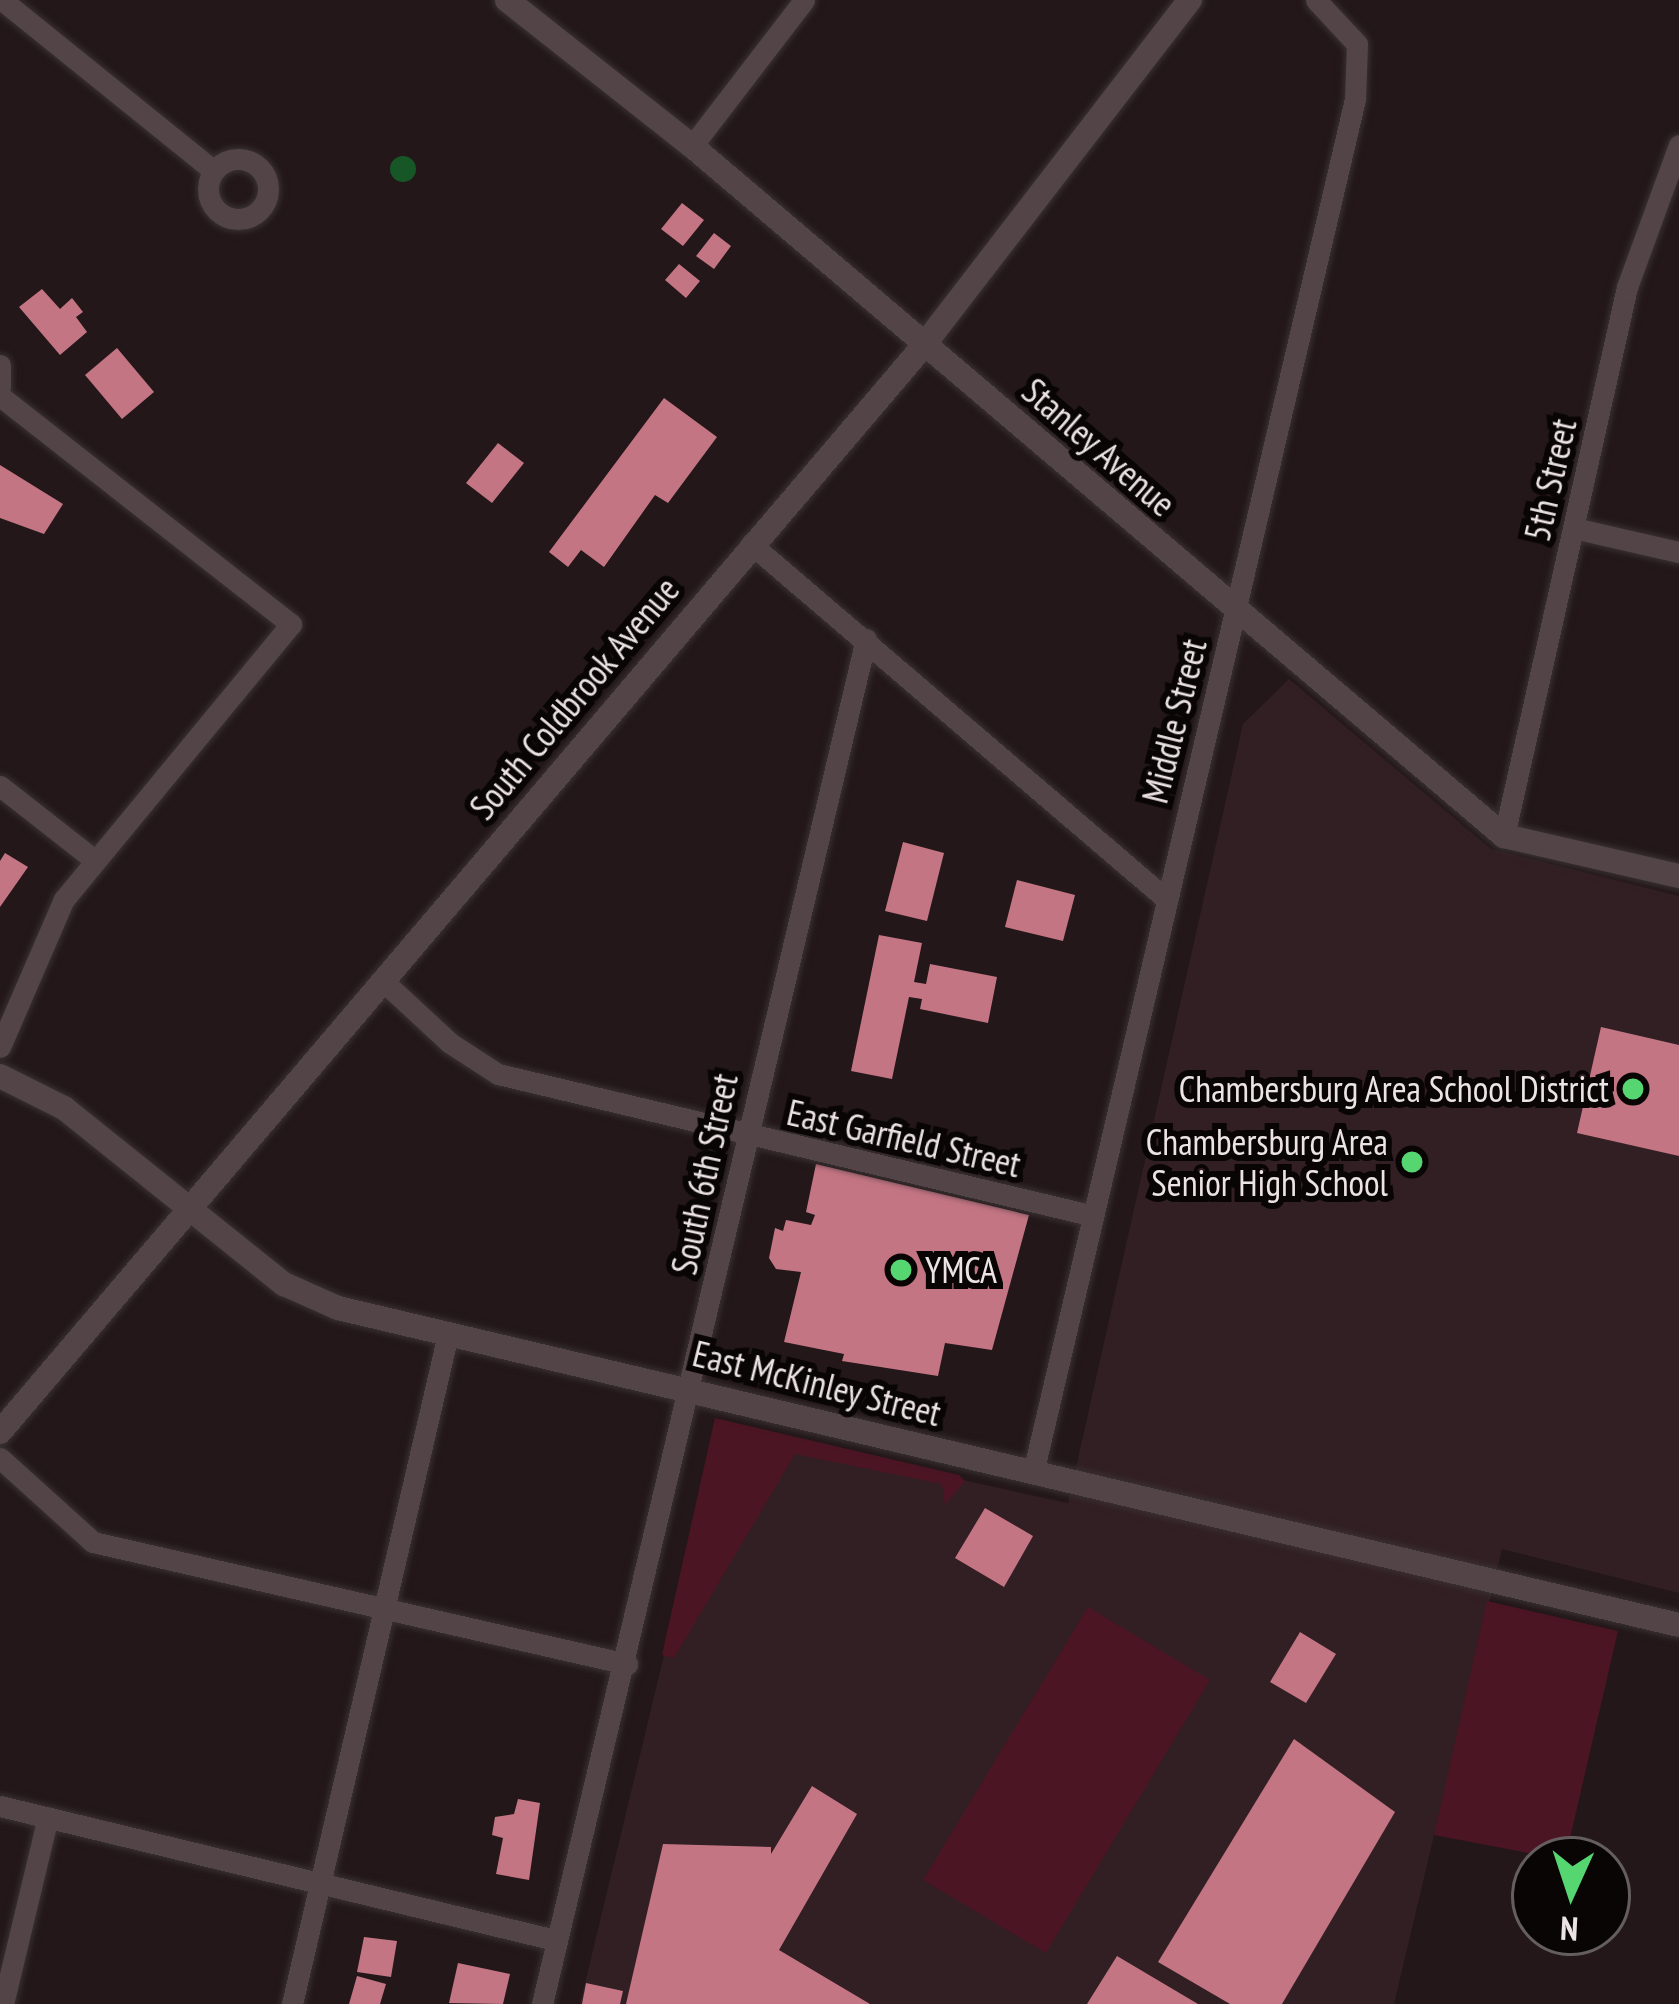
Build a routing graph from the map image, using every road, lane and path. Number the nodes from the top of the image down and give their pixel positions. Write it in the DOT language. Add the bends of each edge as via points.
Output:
graph roads {
  1 [pos="2,0"];
  2 [pos="507,0"];
  3 [pos="804,0"];
  4 [pos="1190,0"];
  5 [pos="1316,0"];
  6 [pos="1679,145"];
  7 [pos="692,146"];
  8 [pos="214,171"];
  9 [pos="925,345"];
  10 [pos="0,365"];
  11 [pos="0,392"];
  12 [pos="1574,528"];
  13 [pos="751,544"];
  14 [pos="1679,552"];
  15 [pos="1235,610"];
  16 [pos="866,639"];
  17 [pos="0,786"];
  18 [pos="1504,836"];
  19 [pos="92,859"];
  20 [pos="1679,876"];
  21 [pos="1165,898"];
  22 [pos="382,981"];
  23 [pos="0,1047"];
  24 [pos="0,1076"];
  25 [pos="744,1136"];
  26 [pos="192,1211"];
  27 [pos="1090,1215"];
  28 [pos="448,1334"];
  29 [pos="692,1389"];
  30 [pos="0,1432"];
  31 [pos="0,1458"];
  32 [pos="1033,1473"];
  33 [pos="383,1610"];
  34 [pos="1679,1625"];
  35 [pos="627,1664"];
  36 [pos="0,1806"];
  37 [pos="48,1817"];
  38 [pos="319,1884"];
  39 [pos="555,1940"];
  40 [pos="3,2004"];
  41 [pos="292,2004"];
  42 [pos="542,2004"];
  1 -- 8 [label="street"];
  2 -- 7 [label="street, Stanley Avenue"];
  3 -- 7 [label="street"];
  4 -- 9 [label="street, South Coldbrook Avenue"];
  5 -- 15 [label="street, Middle Street" via="1344,22 1360,69"];
  6 -- 12 [label="street, 5th Street" via="1627,286"];
  7 -- 9 [label="street, Stanley Avenue"];
  9 -- 13 [label="street, South Coldbrook Avenue"];
  9 -- 15 [label="street, Stanley Avenue"];
  10 -- 11 [label="street"];
  11 -- 19 [label="street" via="292,624"];
  12 -- 14 [label="street"];
  12 -- 18 [label="street, 5th Street"];
  13 -- 16 [label="street"];
  13 -- 22 [label="street, South Coldbrook Avenue"];
  15 -- 18 [label="street, Stanley Avenue"];
  15 -- 21 [label="street, Middle Street"];
  16 -- 21 [label="street"];
  16 -- 25 [label="street, South 6th Street"];
  17 -- 19 [label="street"];
  18 -- 20 [label="street, Stanley Avenue"];
  19 -- 23 [label="street" via="40,947"];
  21 -- 27 [label="street, Middle Street"];
  22 -- 25 [label="street, East Garfield Street" via="498,1074"];
  22 -- 26 [label="street, South Coldbrook Avenue"];
  24 -- 26 [label="street, East McKinley Street" via="64,1108"];
  25 -- 27 [label="street, East Garfield Street"];
  25 -- 29 [label="street, South 6th Street"];
  26 -- 28 [label="street, East McKinley Street" via="310,1298"];
  26 -- 30 [label="street, South Coldbrook Avenue"];
  27 -- 32 [label="street, Middle Street"];
  28 -- 29 [label="street, East McKinley Street"];
  28 -- 33 [label="street"];
  29 -- 32 [label="street, East McKinley Street"];
  29 -- 35 [label="street, South 6th Street"];
  31 -- 33 [label="street" via="93,1542"];
  32 -- 34 [label="street, East McKinley Street"];
  33 -- 35 [label="street"];
  33 -- 38 [label="street"];
  35 -- 39 [label="street, South 6th Street"];
  36 -- 37 [label="street"];
  37 -- 38 [label="street"];
  37 -- 40 [label="street"];
  38 -- 39 [label="street"];
  38 -- 41 [label="street"];
  39 -- 42 [label="street, South 6th Street"];
}
